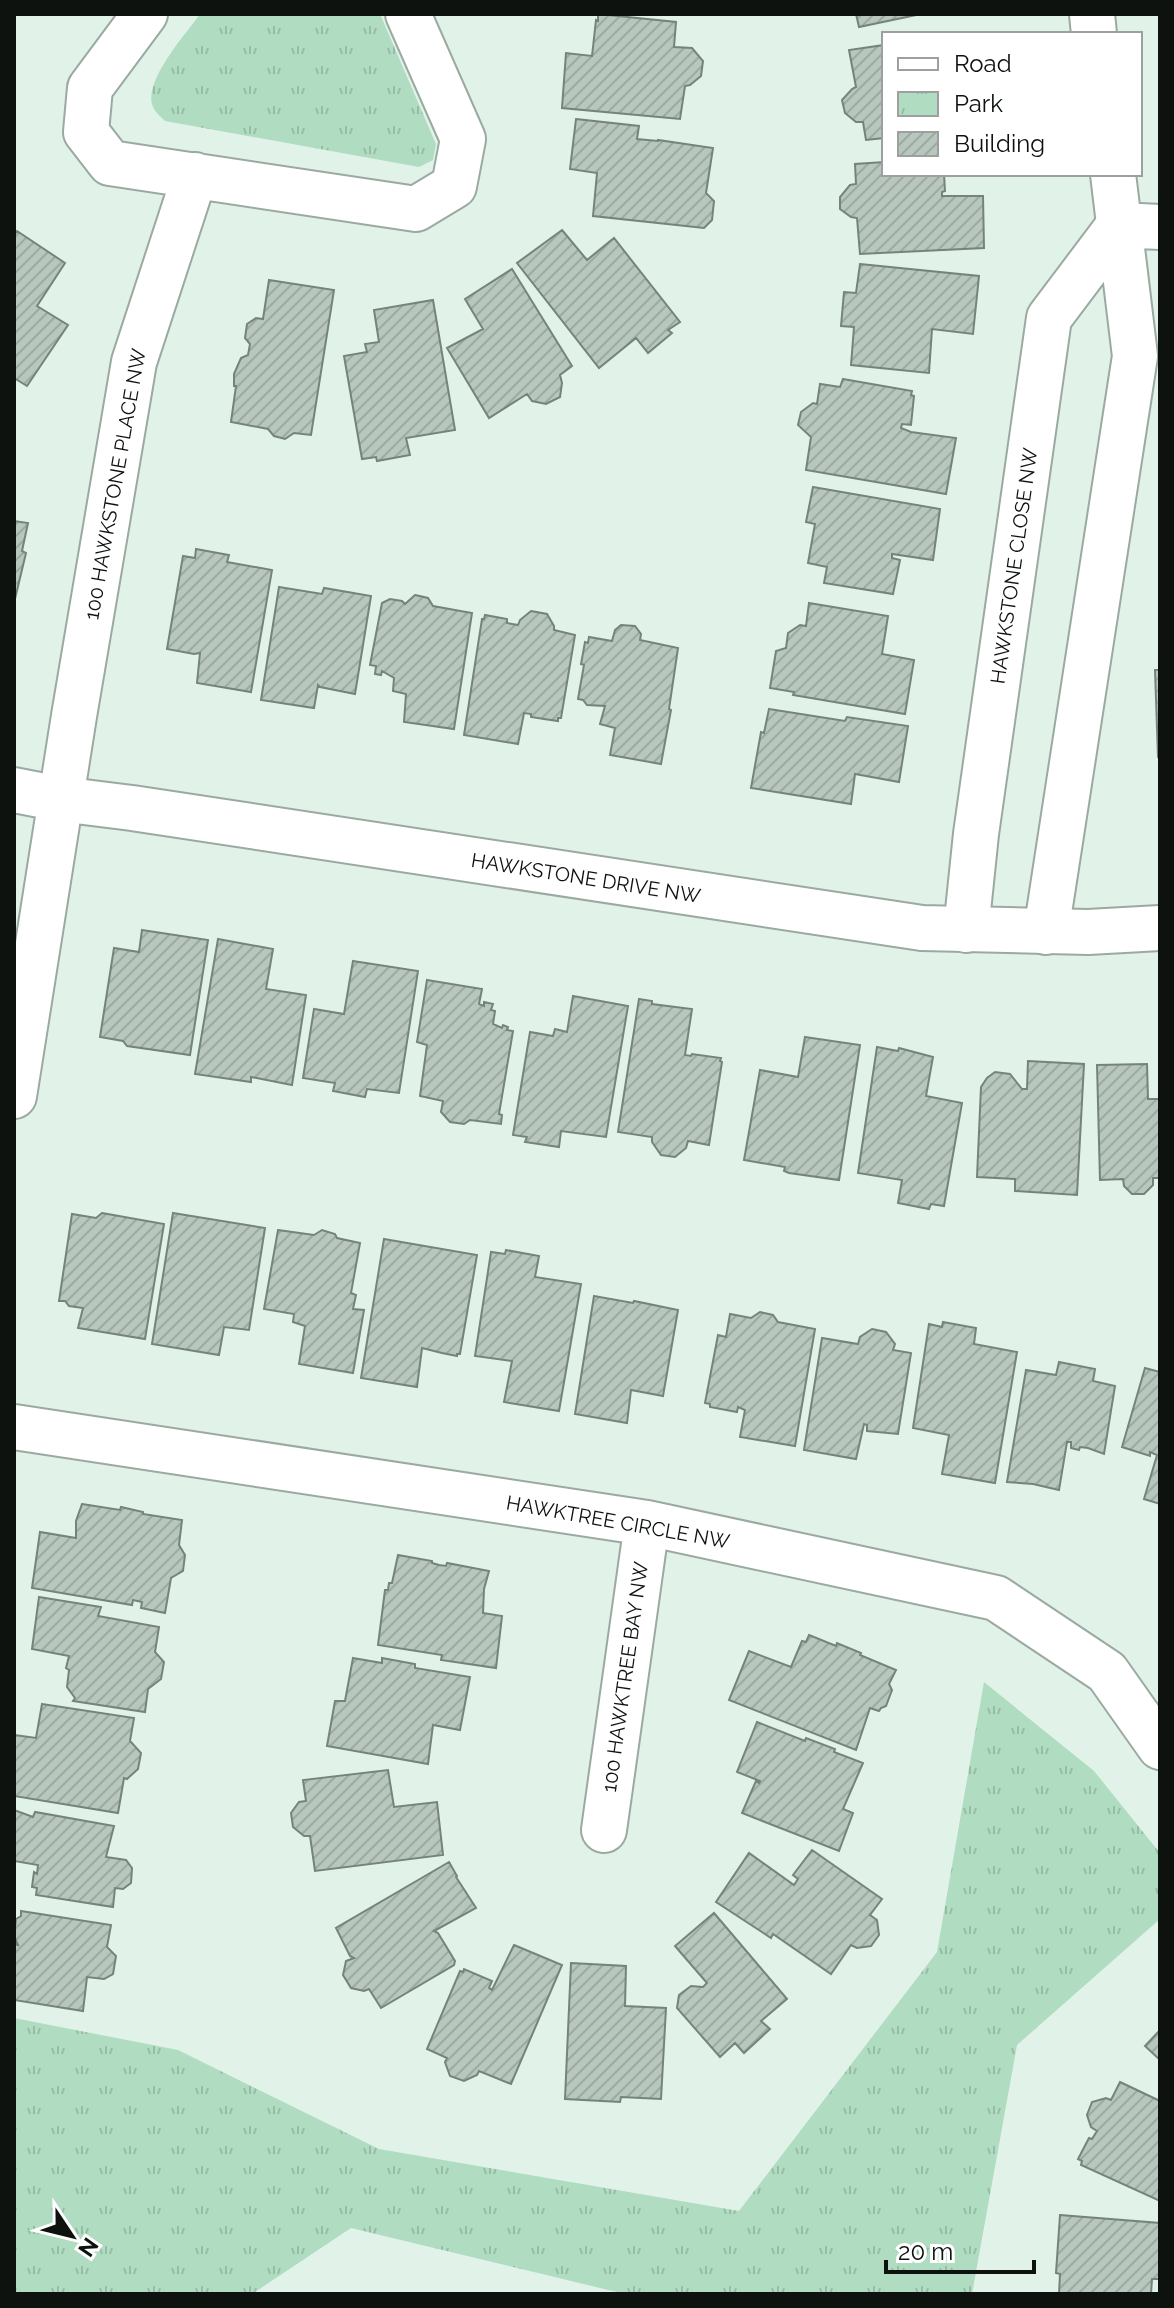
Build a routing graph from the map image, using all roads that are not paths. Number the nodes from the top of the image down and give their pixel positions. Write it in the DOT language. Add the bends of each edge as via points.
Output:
graph roads {
  1 [pos="145,14"];
  2 [pos="408,14"];
  3 [pos="195,175"];
  4 [pos="1114,176"];
  5 [pos="1140,226"];
  6 [pos="14,790"];
  7 [pos="60,799"];
  8 [pos="1160,928"];
  9 [pos="966,930"];
  10 [pos="1046,932"];
  11 [pos="14,1096"];
  12 [pos="14,1427"];
  13 [pos="647,1523"];
  14 [pos="1160,1747"];
  15 [pos="604,1830"];
  1 -- 3 [label="street" via="90,88 86,132 110,163"];
  2 -- 3 [label="street" via="463,139 454,186 416,209"];
  3 -- 7 [label="street, 100 HAWKSTONE PLACE NW" via="134,362"];
  4 -- 5 [label="street"];
  5 -- 9 [label="street, HAWKSTONE CLOSE NW" via="1049,318"];
  5 -- 10 [label="street" via="1135,356"];
  6 -- 7 [label="street, HAWKSTONE DRIVE NW"];
  7 -- 9 [label="street, HAWKSTONE DRIVE NW" via="769,906"];
  7 -- 11 [label="street"];
  8 -- 10 [label="street, HAWKSTONE DRIVE NW"];
  9 -- 10 [label="street, HAWKSTONE DRIVE NW"];
  12 -- 13 [label="street, HAWKTREE CIRCLE NW"];
  13 -- 14 [label="street, HAWKTREE CIRCLE NW" via="996,1598 1107,1672"];
  13 -- 15 [label="street, 100 HAWKTREE BAY NW"];
}
